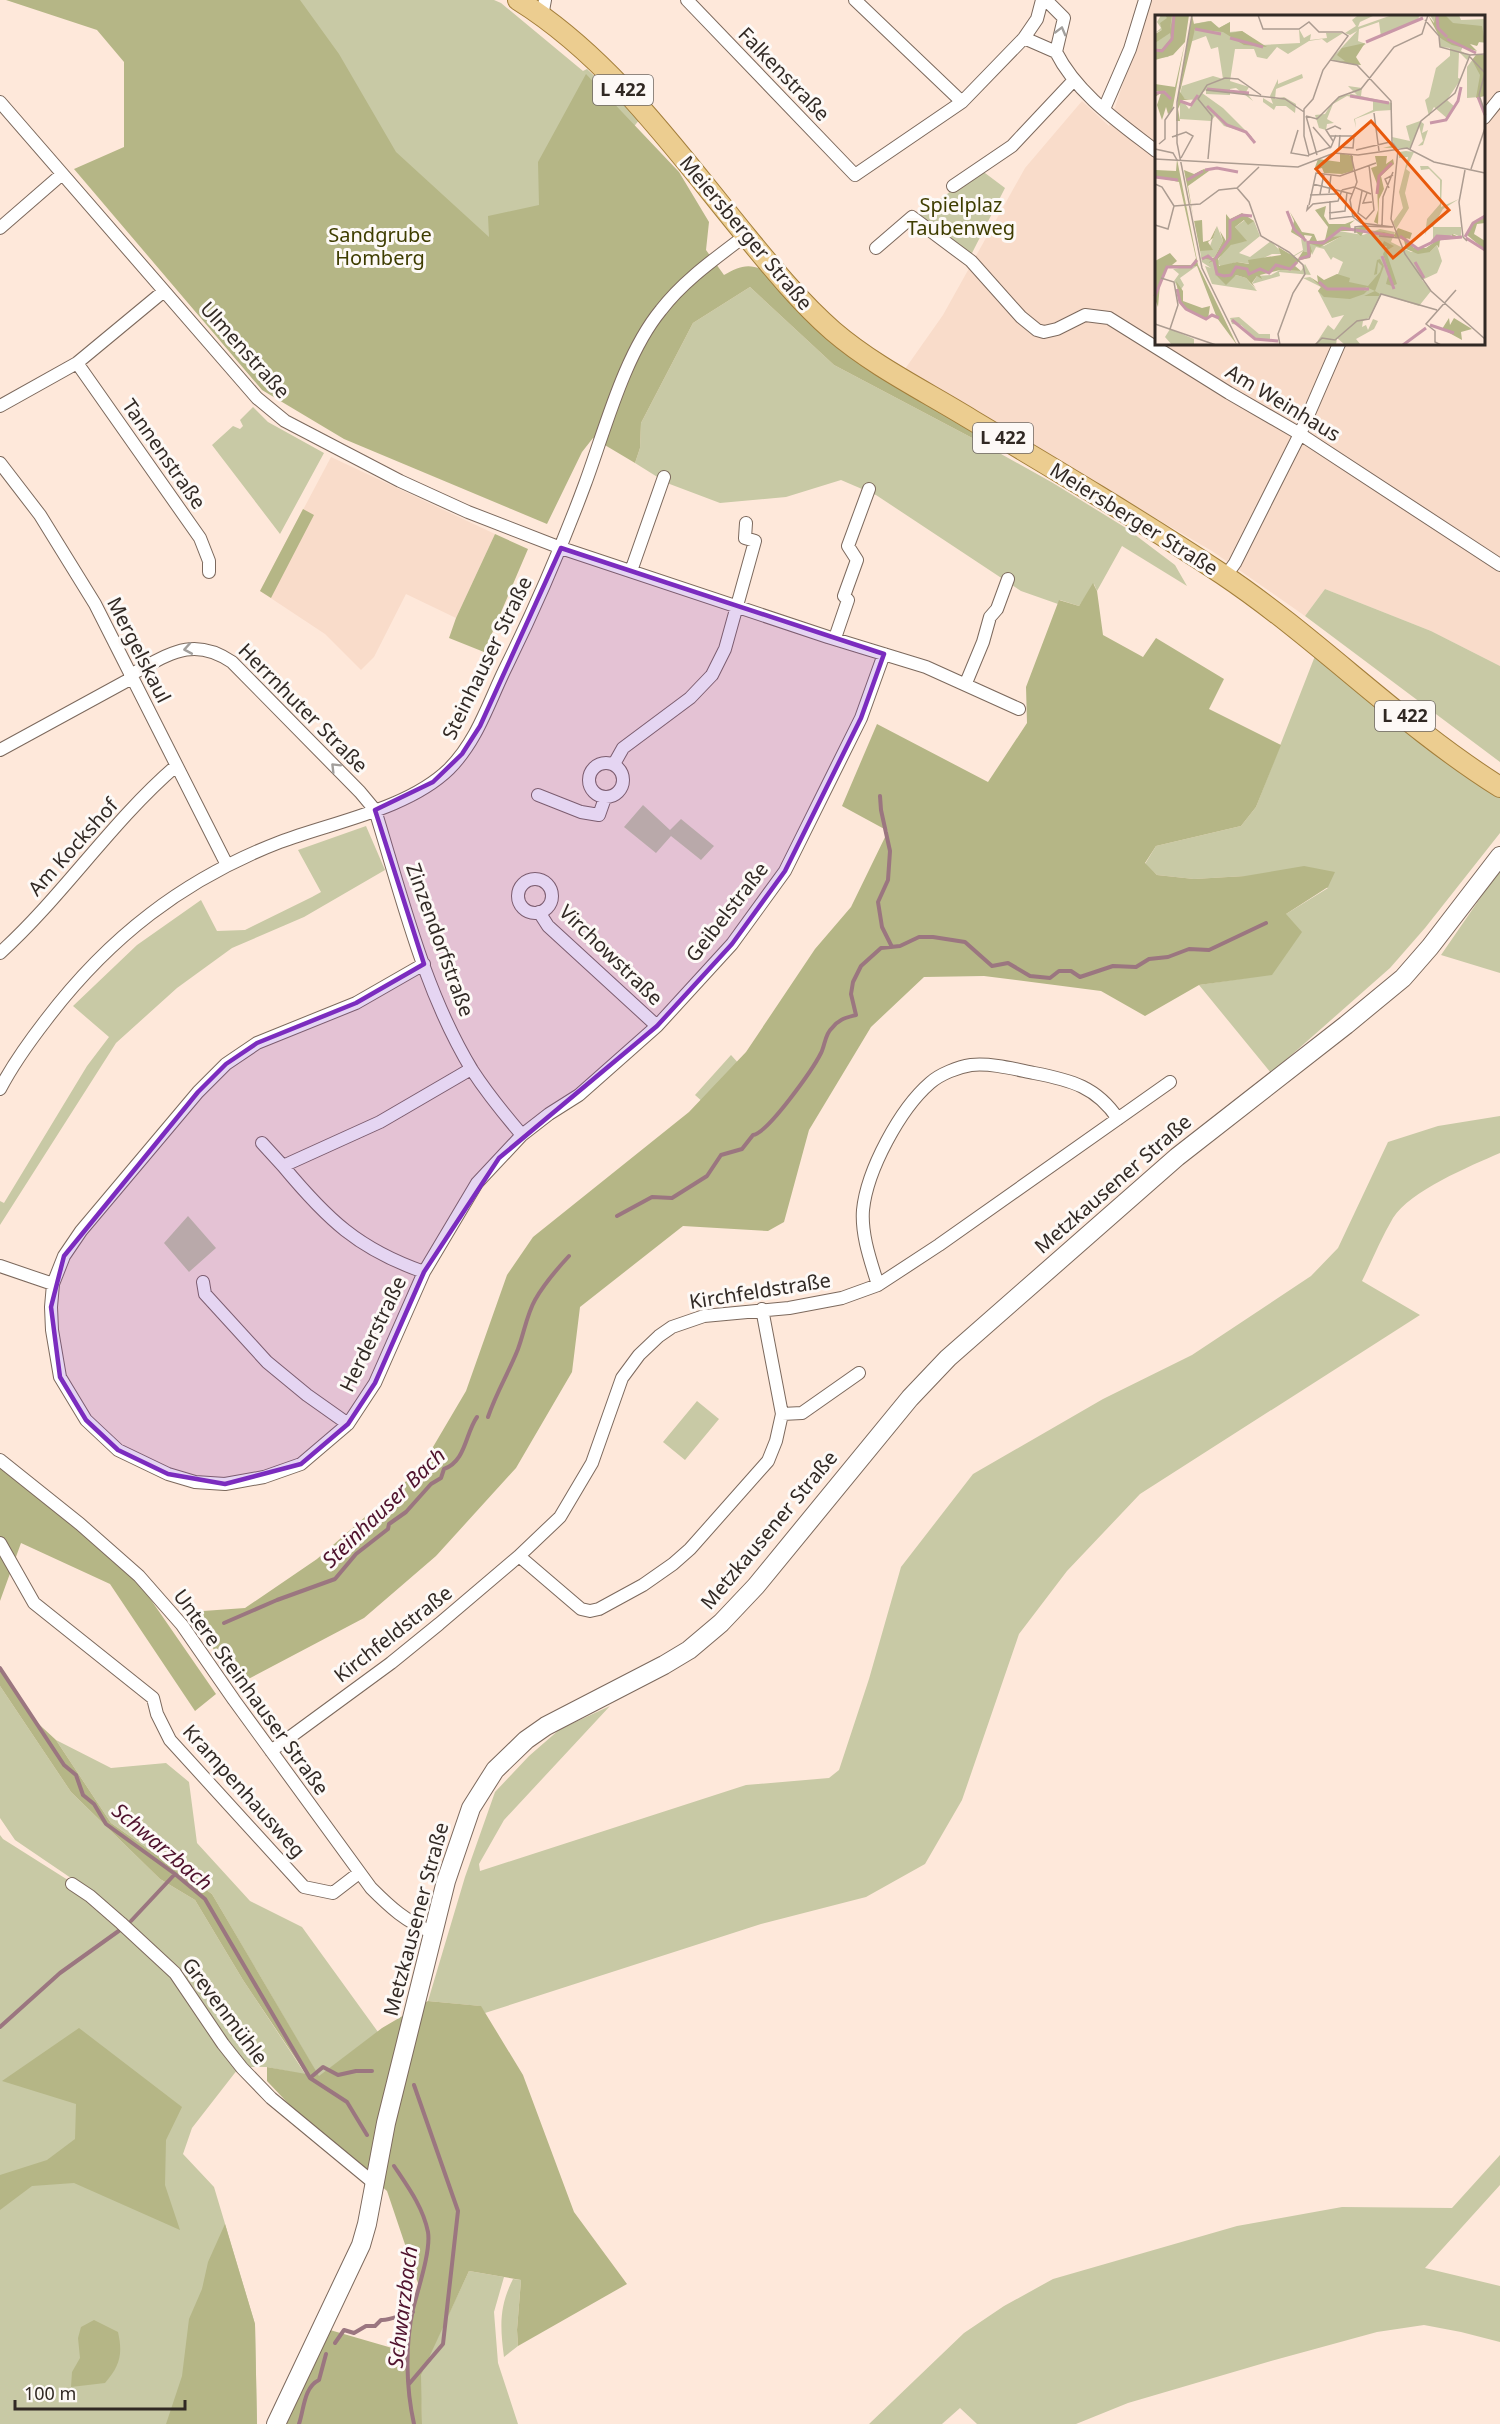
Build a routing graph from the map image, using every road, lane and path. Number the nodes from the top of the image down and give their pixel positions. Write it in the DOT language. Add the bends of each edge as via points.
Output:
graph roads {
  1 [pos="518,0"];
  2 [pos="687,0"];
  3 [pos="855,0"];
  4 [pos="1044,0"];
  5 [pos="1145,0"];
  6 [pos="543,8"];
  7 [pos="1024,38"];
  8 [pos="1056,52"];
  9 [pos="1074,80"];
  10 [pos="1500,98"];
  11 [pos="0,102"];
  12 [pos="962,102"];
  13 [pos="1104,109"];
  14 [pos="1485,117"];
  15 [pos="1155,150"];
  16 [pos="61,175"];
  17 [pos="953,186"];
  18 [pos="0,228"];
  19 [pos="746,235"];
  20 [pos="876,248"];
  21 [pos="164,291"];
  22 [pos="1339,345"];
  23 [pos="76,363"];
  24 [pos="0,405"];
  25 [pos="1300,434"];
  26 [pos="0,463"];
  27 [pos="664,477"];
  28 [pos="869,489"];
  29 [pos="746,523"];
  30 [pos="561,548"];
  31 [pos="1500,565"];
  32 [pos="631,571"];
  33 [pos="209,572"];
  34 [pos="1225,577"];
  35 [pos="1008,579"];
  36 [pos="736,606"];
  37 [pos="835,638"];
  38 [pos="884,654"];
  39 [pos="131,676"];
  40 [pos="966,683"];
  41 [pos="1019,709"];
  42 [pos="0,750"];
  43 [pos="614,764"];
  44 [pos="176,766"];
  45 [pos="1500,787"];
  46 [pos="537,795"];
  47 [pos="605,798"];
  48 [pos="375,810"];
  49 [pos="1500,856"];
  50 [pos="227,865"];
  51 [pos="539,912"];
  52 [pos="0,953"];
  53 [pos="424,964"];
  54 [pos="657,1026"];
  55 [pos="471,1069"];
  56 [pos="1170,1082"];
  57 [pos="0,1089"];
  58 [pos="1118,1119"];
  59 [pos="522,1135"];
  60 [pos="262,1143"];
  61 [pos="283,1166"];
  62 [pos="0,1266"];
  63 [pos="424,1272"];
  64 [pos="203,1282"];
  65 [pos="53,1284"];
  66 [pos="878,1285"];
  67 [pos="762,1309"];
  68 [pos="859,1373"];
  69 [pos="782,1414"];
  70 [pos="348,1424"];
  71 [pos="0,1460"];
  72 [pos="0,1543"];
  73 [pos="519,1556"];
  74 [pos="271,1751"];
  75 [pos="359,1873"];
  76 [pos="72,1884"];
  77 [pos="432,1932"];
  78 [pos="375,2184"];
  79 [pos="276,2424"];
  1 -- 6 [label="main road, Meiersberger Straße / L 422"];
  2 -- 12 [label="street, Falkenstraße" via="855,175"];
  3 -- 12 [label="street"];
  4 -- 7 [label="street"];
  8 -- 4 [label="street, one-way" via="1064,18"];
  5 -- 13 [label="street" via="1130,49"];
  6 -- 19 [label="main road, Meiersberger Straße / L 422" via="644,112"];
  7 -- 8 [label="street"];
  7 -- 12 [label="street"];
  8 -- 9 [label="street"];
  9 -- 13 [label="street"];
  9 -- 17 [label="street" via="1012,146"];
  10 -- 14 [label="street"];
  11 -- 16 [label="street, Ulmenstraße"];
  13 -- 15 [label="street"];
  16 -- 18 [label="street"];
  16 -- 21 [label="street, Ulmenstraße"];
  19 -- 30 [label="street, Steinhauser Straße" via="682,286 645,332"];
  19 -- 34 [label="main road, Meiersberger Straße / L 422" via="804,303 851,346"];
  20 -- 25 [label="street, Am Weinhaus" via="912,217 971,261 1036,330 1058,329 1085,315 1109,318"];
  21 -- 23 [label="street"];
  21 -- 30 [label="street, Ulmenstraße" via="257,398 285,421 410,486"];
  22 -- 25 [label="street"];
  23 -- 24 [label="street"];
  23 -- 33 [label="street, Tannenstraße" via="200,538"];
  25 -- 31 [label="street, Am Weinhaus"];
  25 -- 34 [label="street"];
  26 -- 39 [label="street, Mergelskaul" via="69,561"];
  27 -- 32 [label="street"];
  28 -- 37 [label="street" via="848,546 857,560"];
  29 -- 36 [label="street" via="745,538 755,541"];
  30 -- 32 [label="street, Ulmenstraße"];
  30 -- 48 [label="street, Steinhauser Straße" via="480,726 462,754 433,782"];
  32 -- 36 [label="street, Ulmenstraße"];
  34 -- 45 [label="main road, Meiersberger Straße / L 422" via="1462,762"];
  35 -- 40 [label="street"];
  36 -- 37 [label="street, Ulmenstraße"];
  36 -- 43 [label="street" via="725,649 712,675 690,698 623,748"];
  37 -- 38 [label="street, Ulmenstraße"];
  38 -- 40 [label="street, Ulmenstraße"];
  38 -- 54 [label="street, Geibelstraße" via="861,718 785,871 732,944"];
  39 -- 42 [label="street, Herrnhuter Straße"];
  39 -- 44 [label="street, Mergelskaul"];
  48 -- 39 [label="street, Herrnhuter Straße, one-way" via="221,654 199,647 184,648"];
  40 -- 41 [label="street, Ulmenstraße"];
  43 -- 47 [label="street" via="622,772 623,784 618,794"];
  43 -- 47 [label="street" via="599,764 590,773 591,789"];
  44 -- 50 [label="street, Mergelskaul"];
  44 -- 52 [label="street, Am Kockshof"];
  46 -- 47 [label="street" via="599,815"];
  48 -- 50 [label="street, Steinhauser Straße"];
  48 -- 53 [label="street, Zinzendorfstraße"];
  49 -- 77 [label="main road, Metzkausener Straße" via="1403,978 1177,1157 941,1364 721,1623 681,1655 568,1713 510,1754 471,1808"];
  50 -- 57 [label="street, Steinhauser Straße" via="182,890 113,944 52,1012"];
  51 -- 54 [label="street, Virchowstraße" via="548,926"];
  53 -- 55 [label="street, Zinzendorfstraße"];
  53 -- 65 [label="street, Herderstraße" via="356,1003 257,1043 226,1064 81,1231 64,1256"];
  54 -- 59 [label="street, Geibelstraße" via="579,1095"];
  55 -- 59 [label="street, Zinzendorfstraße"];
  55 -- 61 [label="street" via="380,1122"];
  56 -- 58 [label="street, Kirchfeldstraße"];
  58 -- 66 [label="street, Kirchfeldstraße"];
  58 -- 66 [label="street" via="1098,1095 1059,1078 971,1065 931,1081 900,1120 874,1167 868,1188 864,1231"];
  59 -- 63 [label="street, Herderstraße" via="477,1183"];
  60 -- 61 [label="street"];
  61 -- 63 [label="street" via="349,1235 396,1262"];
  62 -- 65 [label="street"];
  63 -- 70 [label="street, Herderstraße" via="375,1383"];
  64 -- 70 [label="street" via="205,1294 267,1362"];
  65 -- 70 [label="street, Herderstraße" via="52,1330 60,1377 86,1420 118,1450 135,1459 195,1482 225,1484 264,1477 301,1464"];
  66 -- 67 [label="street, Kirchfeldstraße" via="842,1298"];
  67 -- 69 [label="street"];
  67 -- 73 [label="street, Kirchfeldstraße" via="704,1316 672,1327 639,1355 622,1378 592,1463 560,1517"];
  68 -- 69 [label="street" via="802,1413"];
  69 -- 73 [label="street" via="768,1461 704,1534 674,1564 620,1598 599,1609 581,1609"];
  71 -- 74 [label="street, Untere Steinhauser Straße" via="139,1576 182,1624"];
  72 -- 75 [label="street, Krampenhausweg" via="34,1603 153,1698 170,1740 304,1887 333,1893"];
  73 -- 74 [label="street, Kirchfeldstraße" via="391,1663"];
  74 -- 75 [label="street, Untere Steinhauser Straße"];
  75 -- 77 [label="street, Untere Steinhauser Straße" via="398,1915"];
  76 -- 78 [label="street, Grevenmühle" via="175,1973 223,2044 271,2098"];
  77 -- 78 [label="main road, Metzkausener Straße"];
  78 -- 79 [label="main road, Metzkausener Straße" via="368,2224 352,2268"];
}
